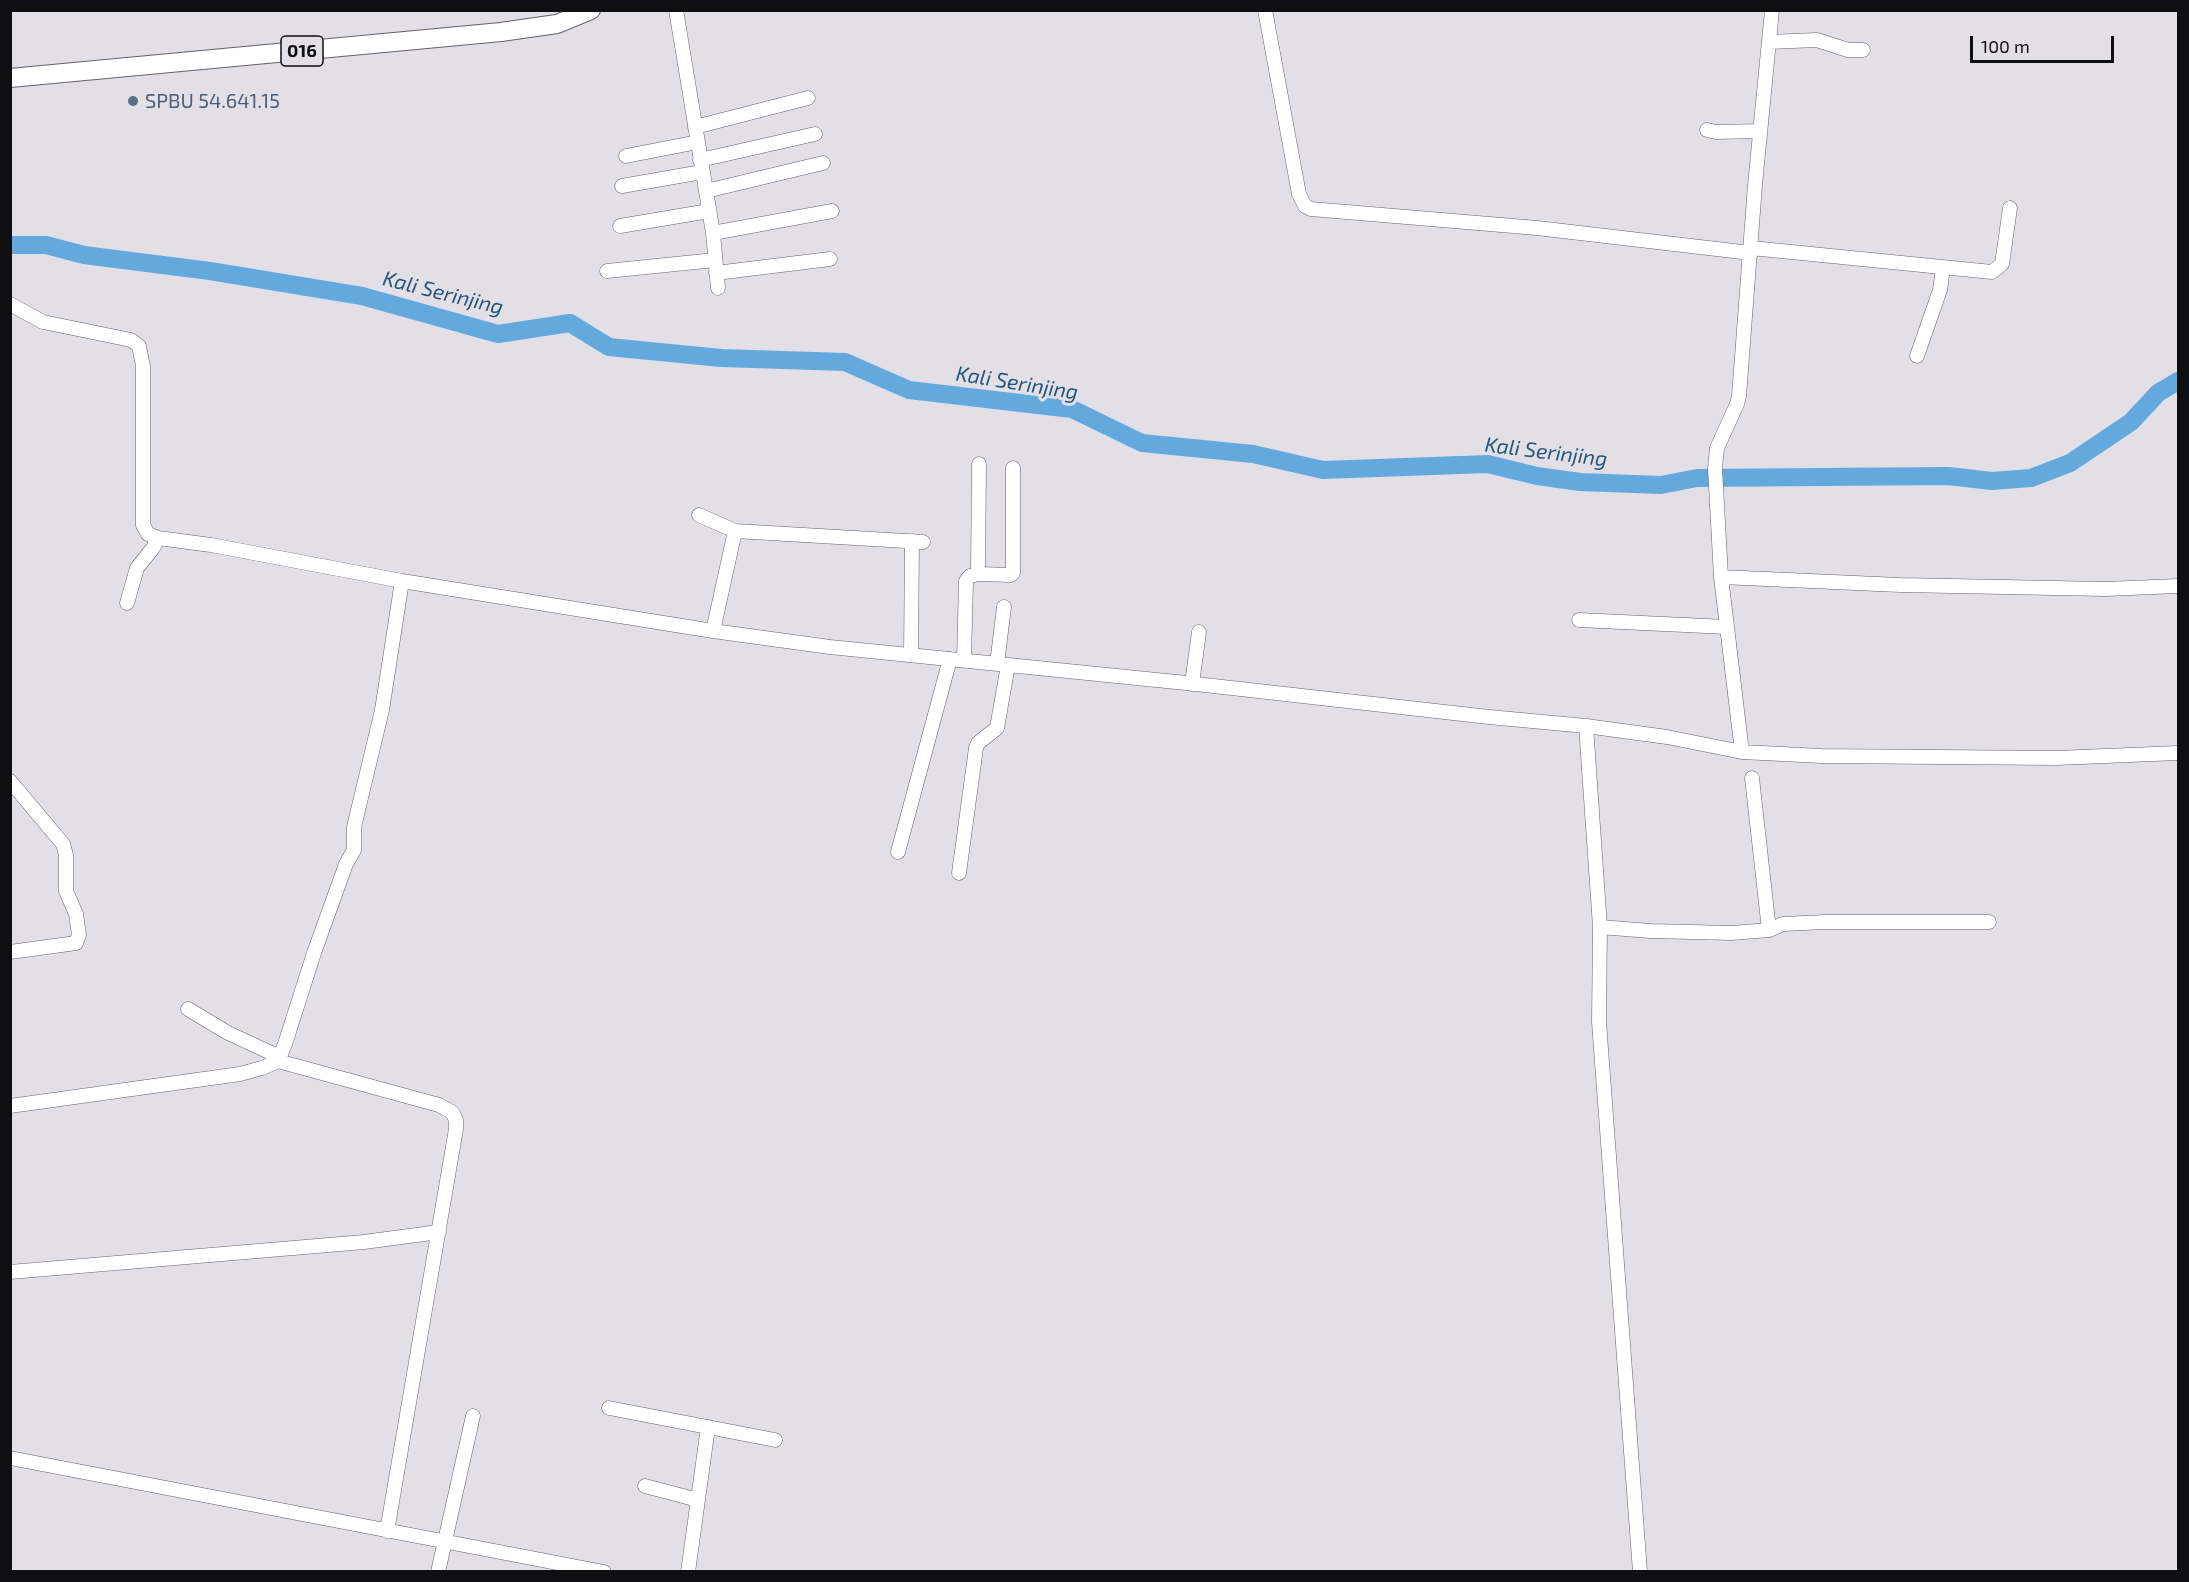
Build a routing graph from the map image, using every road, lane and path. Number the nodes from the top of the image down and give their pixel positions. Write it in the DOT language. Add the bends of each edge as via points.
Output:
graph roads {
  1 [pos="591,10"];
  2 [pos="676,10"];
  3 [pos="1265,10"];
  4 [pos="1772,10"];
  5 [pos="555,17"];
  6 [pos="1769,42"];
  7 [pos="1863,50"];
  8 [pos="10,78"];
  9 [pos="808,98"];
  10 [pos="695,127"];
  11 [pos="1707,130"];
  12 [pos="1760,131"];
  13 [pos="815,134"];
  14 [pos="698,142"];
  15 [pos="626,156"];
  16 [pos="823,163"];
  17 [pos="701,166"];
  18 [pos="622,186"];
  19 [pos="706,191"];
  20 [pos="2010,208"];
  21 [pos="709,211"];
  22 [pos="832,211"];
  23 [pos="620,226"];
  24 [pos="712,233"];
  25 [pos="1751,250"];
  26 [pos="830,259"];
  27 [pos="716,267"];
  28 [pos="1943,268"];
  29 [pos="606,271"];
  30 [pos="718,288"];
  31 [pos="10,304"];
  32 [pos="1917,356"];
  33 [pos="979,464"];
  34 [pos="1013,468"];
  35 [pos="699,515"];
  36 [pos="735,531"];
  37 [pos="158,538"];
  38 [pos="978,574"];
  39 [pos="1721,577"];
  40 [pos="402,580"];
  41 [pos="2178,586"];
  42 [pos="126,603"];
  43 [pos="1004,607"];
  44 [pos="1579,620"];
  45 [pos="1727,627"];
  46 [pos="713,631"];
  47 [pos="1199,632"];
  48 [pos="911,655"];
  49 [pos="957,659"];
  50 [pos="1003,664"];
  51 [pos="1192,684"];
  52 [pos="1586,726"];
  53 [pos="1742,752"];
  54 [pos="2178,753"];
  55 [pos="1752,778"];
  56 [pos="13,788"];
  57 [pos="898,852"];
  58 [pos="959,873"];
  59 [pos="1989,922"];
  60 [pos="1600,927"];
  61 [pos="1769,930"];
  62 [pos="10,952"];
  63 [pos="188,1009"];
  64 [pos="279,1059"];
  65 [pos="10,1106"];
  66 [pos="439,1232"];
  67 [pos="10,1272"];
  68 [pos="609,1408"];
  69 [pos="473,1416"];
  70 [pos="708,1427"];
  71 [pos="774,1440"];
  72 [pos="10,1458"];
  73 [pos="645,1486"];
  74 [pos="698,1500"];
  75 [pos="387,1531"];
  76 [pos="445,1541"];
  77 [pos="438,1572"];
  78 [pos="604,1572"];
  79 [pos="688,1572"];
  80 [pos="1640,1572"];
  1 -- 5 [label="main road, 016"];
  2 -- 10 [label="street"];
  3 -- 25 [label="street" via="1299,194 1311,209"];
  4 -- 6 [label="street"];
  5 -- 8 [label="main road, 016" via="416,41"];
  6 -- 7 [label="street" via="1820,41 1848,50"];
  6 -- 12 [label="street"];
  9 -- 10 [label="street"];
  10 -- 14 [label="street"];
  11 -- 12 [label="street"];
  12 -- 25 [label="street"];
  13 -- 17 [label="street"];
  14 -- 15 [label="street"];
  14 -- 17 [label="street"];
  16 -- 19 [label="street"];
  17 -- 18 [label="street"];
  17 -- 19 [label="street"];
  19 -- 21 [label="street"];
  20 -- 28 [label="street" via="1999,268 1987,272"];
  21 -- 23 [label="street"];
  21 -- 24 [label="street"];
  22 -- 24 [label="street"];
  24 -- 27 [label="street"];
  25 -- 28 [label="street"];
  25 -- 39 [label="street" via="1739,396 1718,448 1715,468"];
  26 -- 27 [label="street"];
  27 -- 29 [label="street"];
  27 -- 30 [label="street"];
  28 -- 32 [label="street" via="1940,290"];
  31 -- 37 [label="street" via="43,322 131,340 139,346 143,366 143,525 148,534"];
  33 -- 38 [label="street"];
  34 -- 38 [label="street" via="1013,573"];
  35 -- 36 [label="street"];
  36 -- 46 [label="street"];
  36 -- 48 [label="street" via="917,542"];
  37 -- 40 [label="street"];
  37 -- 42 [label="street" via="137,568"];
  38 -- 49 [label="street" via="966,581"];
  39 -- 41 [label="street" via="1899,585 2106,589"];
  39 -- 45 [label="street"];
  40 -- 46 [label="street"];
  40 -- 64 [label="street" via="382,710 354,827 354,850"];
  43 -- 50 [label="street"];
  44 -- 45 [label="street"];
  45 -- 53 [label="street"];
  46 -- 48 [label="street"];
  47 -- 51 [label="street"];
  48 -- 49 [label="street"];
  49 -- 50 [label="street"];
  49 -- 57 [label="street"];
  50 -- 51 [label="street"];
  50 -- 58 [label="street" via="997,728 976,748"];
  51 -- 52 [label="street"];
  52 -- 53 [label="street"];
  52 -- 60 [label="street"];
  53 -- 54 [label="street" via="2036,758"];
  55 -- 61 [label="street"];
  56 -- 62 [label="street" via="63,844 66,891 79,934 76,943"];
  59 -- 61 [label="street" via="1836,921 1784,924"];
  60 -- 61 [label="street" via="1732,933"];
  60 -- 80 [label="street" via="1599,1022"];
  63 -- 64 [label="street"];
  64 -- 65 [label="street" via="240,1074"];
  64 -- 66 [label="street" via="452,1112 456,1129"];
  66 -- 67 [label="street"];
  66 -- 75 [label="street"];
  68 -- 70 [label="street"];
  69 -- 76 [label="street"];
  70 -- 71 [label="street"];
  70 -- 74 [label="street"];
  72 -- 75 [label="street"];
  73 -- 74 [label="street"];
  74 -- 79 [label="street"];
  75 -- 76 [label="street"];
  76 -- 77 [label="street"];
  76 -- 78 [label="street"];
}
